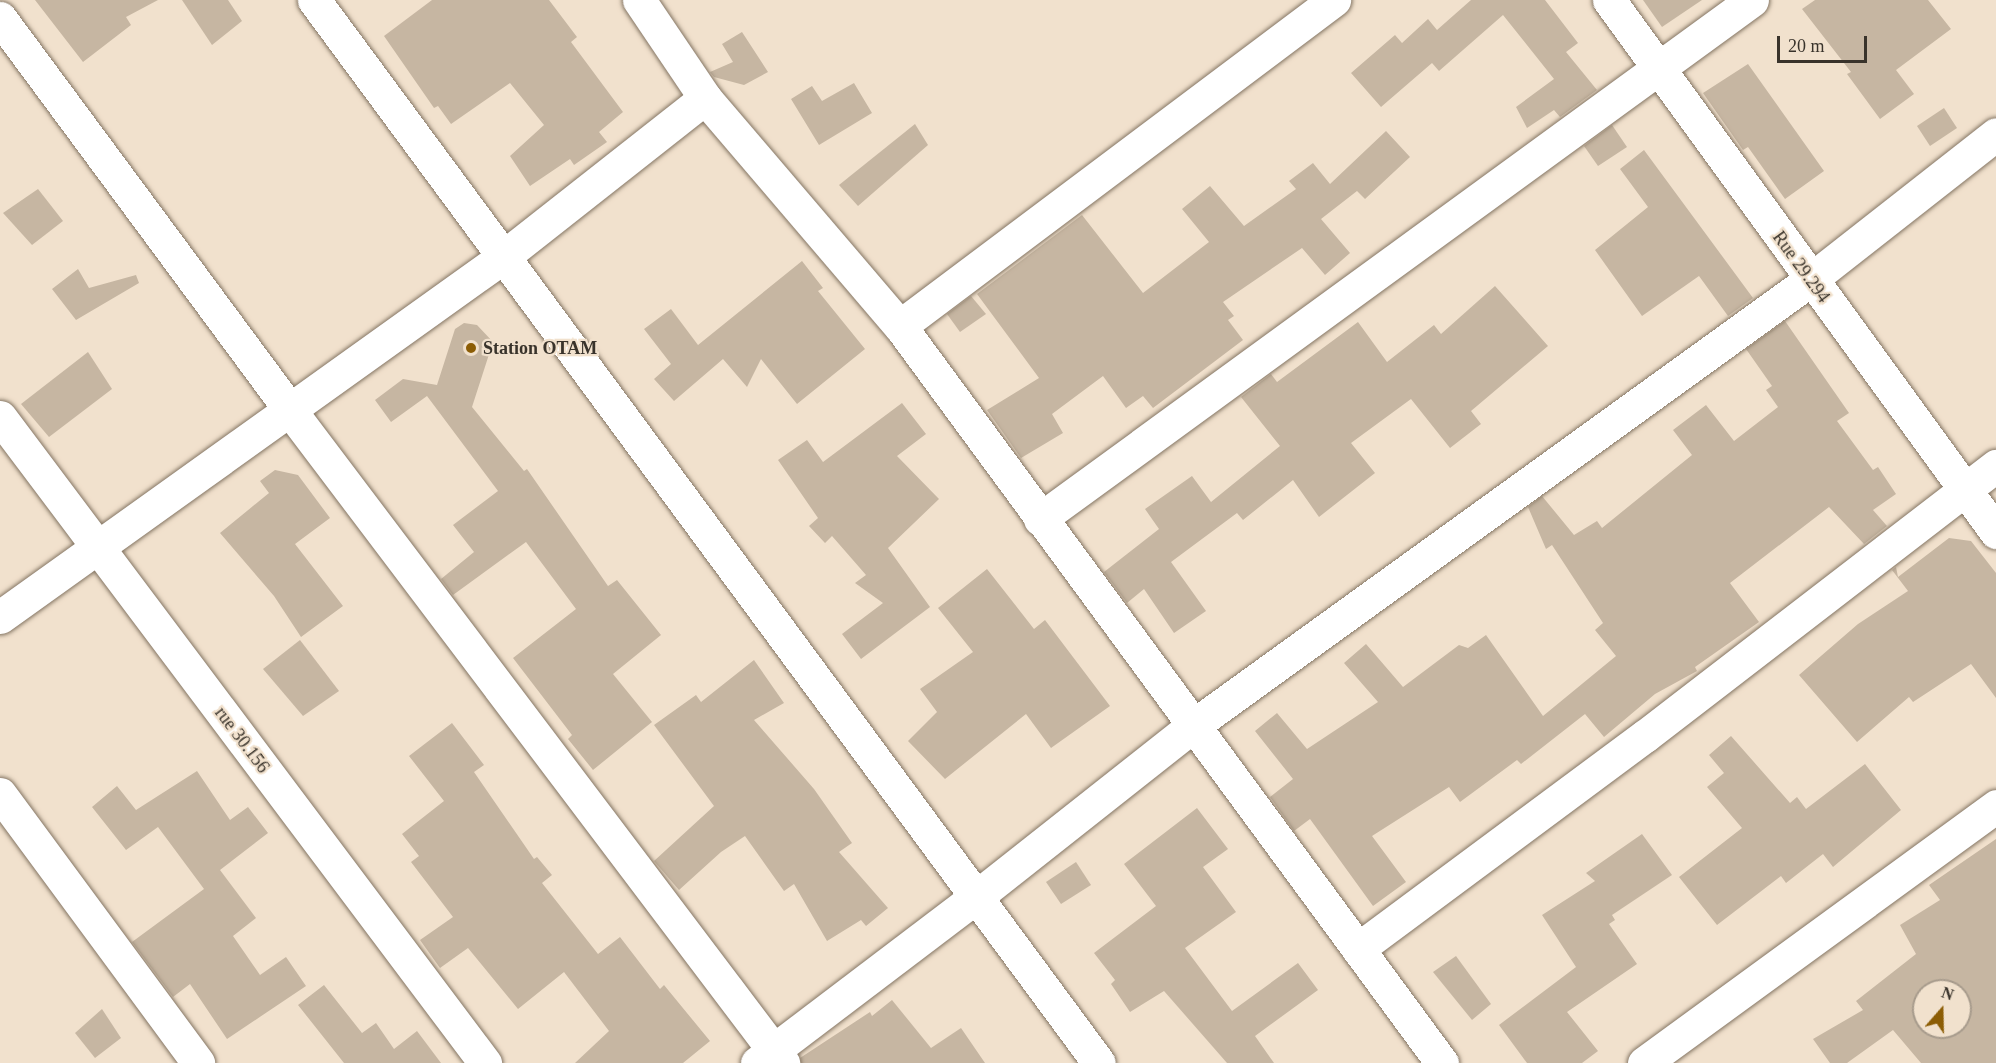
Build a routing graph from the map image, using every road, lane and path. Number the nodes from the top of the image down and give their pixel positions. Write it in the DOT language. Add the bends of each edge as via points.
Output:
graph roads {
  1 [pos="314,0"];
  2 [pos="639,0"];
  3 [pos="1334,0"];
  4 [pos="1609,0"];
  5 [pos="1752,0"];
  6 [pos="0,18"];
  7 [pos="1661,69"];
  8 [pos="705,98"];
  9 [pos="1991,147"];
  10 [pos="503,257"];
  11 [pos="1810,280"];
  12 [pos="900,326"];
  13 [pos="289,409"];
  14 [pos="0,417"];
  15 [pos="1996,466"];
  16 [pos="1964,489"];
  17 [pos="1040,519"];
  18 [pos="1996,532"];
  19 [pos="97,549"];
  20 [pos="0,616"];
  21 [pos="1194,725"];
  22 [pos="0,794"];
  23 [pos="1996,806"];
  24 [pos="976,897"];
  25 [pos="1358,949"];
  26 [pos="771,1059"];
  27 [pos="198,1063"];
  28 [pos="485,1063"];
  29 [pos="1099,1063"];
  30 [pos="1442,1063"];
  31 [pos="1644,1063"];
  1 -- 10 [label="street"];
  2 -- 8 [label="street"];
  3 -- 12 [label="street"];
  4 -- 7 [label="street, Rue 29.294"];
  5 -- 7 [label="street"];
  6 -- 13 [label="street"];
  7 -- 11 [label="street, Rue 29.294"];
  7 -- 17 [label="street"];
  8 -- 10 [label="street"];
  8 -- 12 [label="street"];
  9 -- 11 [label="street"];
  10 -- 13 [label="street"];
  10 -- 24 [label="street"];
  11 -- 16 [label="street, Rue 29.294"];
  11 -- 21 [label="street"];
  12 -- 17 [label="street"];
  13 -- 19 [label="street"];
  13 -- 26 [label="street"];
  14 -- 19 [label="street, rue 30.156"];
  15 -- 16 [label="street"];
  16 -- 18 [label="street, Rue 29.294"];
  16 -- 25 [label="street" via="1645,736"];
  17 -- 21 [label="street"];
  19 -- 20 [label="street"];
  19 -- 28 [label="street, rue 30.156"];
  21 -- 24 [label="street"];
  21 -- 25 [label="street"];
  22 -- 27 [label="street"];
  23 -- 31 [label="street"];
  24 -- 26 [label="street"];
  24 -- 29 [label="street"];
  25 -- 30 [label="street"];
}
